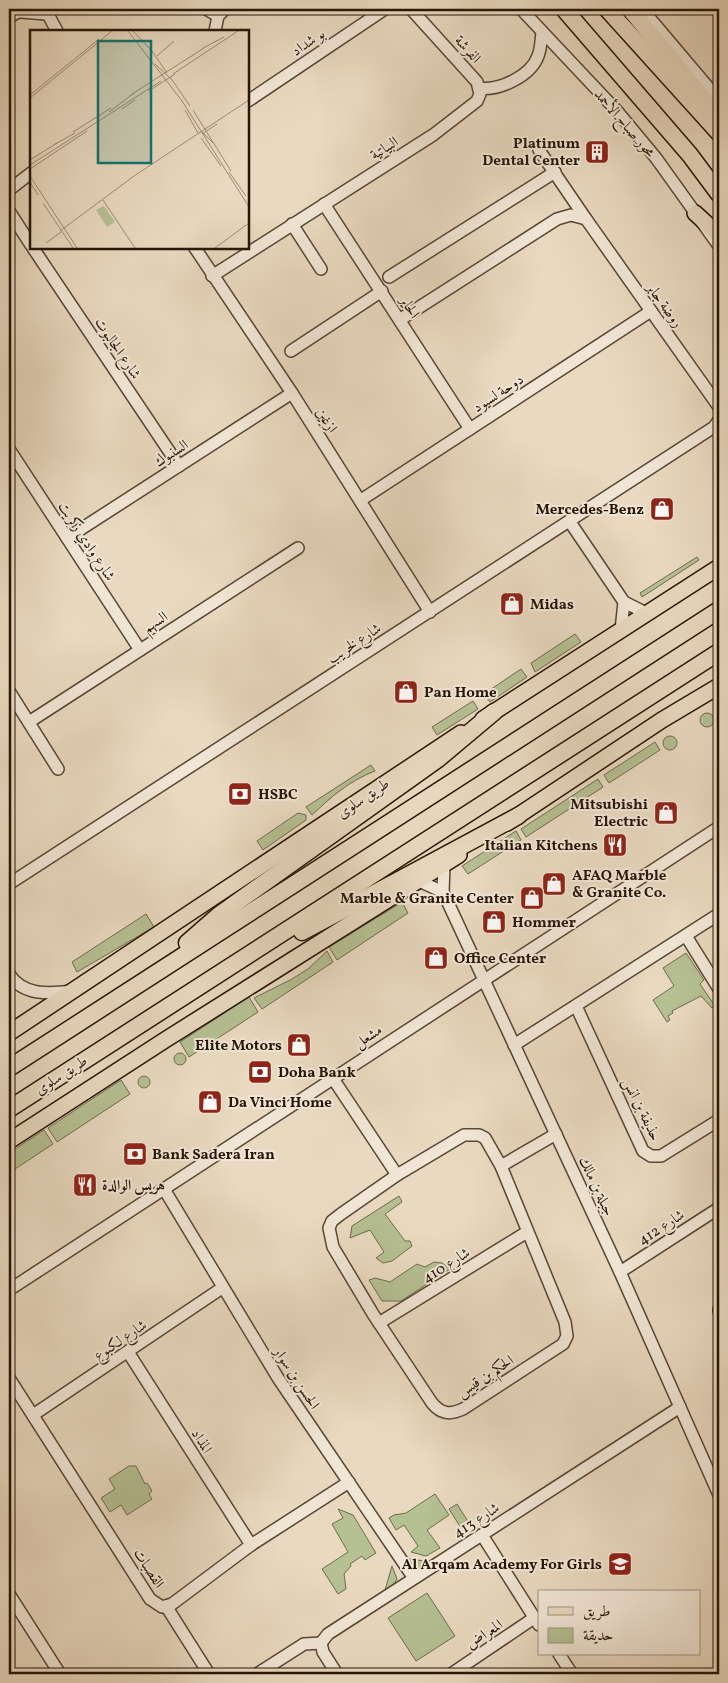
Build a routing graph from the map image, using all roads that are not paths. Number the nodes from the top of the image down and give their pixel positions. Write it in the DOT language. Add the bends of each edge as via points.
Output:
graph roads {
  1 [pos="206,9"];
  2 [pos="385,9"];
  3 [pos="411,9"];
  4 [pos="521,9"];
  5 [pos="564,9"];
  6 [pos="607,9"];
  7 [pos="630,9"];
  8 [pos="642,9"];
  9 [pos="23,10"];
  10 [pos="45,11"];
  11 [pos="221,13"];
  12 [pos="9,17"];
  13 [pos="56,30"];
  14 [pos="215,30"];
  15 [pos="542,33"];
  16 [pos="479,88"];
  17 [pos="251,99"];
  18 [pos="719,100"];
  19 [pos="719,117"];
  20 [pos="719,133"];
  21 [pos="539,150"];
  22 [pos="555,172"];
  23 [pos="30,174"];
  24 [pos="9,190"];
  25 [pos="719,194"];
  26 [pos="324,204"];
  27 [pos="9,211"];
  28 [pos="695,213"];
  29 [pos="586,219"];
  30 [pos="292,224"];
  31 [pos="719,236"];
  32 [pos="30,243"];
  33 [pos="719,246"];
  34 [pos="34,249"];
  35 [pos="196,249"];
  36 [pos="322,269"];
  37 [pos="212,276"];
  38 [pos="389,277"];
  39 [pos="382,291"];
  40 [pos="650,311"];
  41 [pos="400,319"];
  42 [pos="292,351"];
  43 [pos="292,393"];
  44 [pos="719,407"];
  45 [pos="717,423"];
  46 [pos="470,429"];
  47 [pos="9,448"];
  48 [pos="179,466"];
  49 [pos="361,500"];
  50 [pos="570,522"];
  51 [pos="67,538"];
  52 [pos="298,548"];
  53 [pos="719,567"];
  54 [pos="624,602"];
  55 [pos="719,610"];
  56 [pos="430,612"];
  57 [pos="648,614"];
  58 [pos="622,630"];
  59 [pos="140,650"];
  60 [pos="719,652"];
  61 [pos="719,686"];
  62 [pos="9,691"];
  63 [pos="494,712"];
  64 [pos="29,722"];
  65 [pos="58,769"];
  66 [pos="518,816"];
  67 [pos="719,827"];
  68 [pos="444,865"];
  69 [pos="419,881"];
  70 [pos="9,884"];
  71 [pos="443,892"];
  72 [pos="719,914"];
  73 [pos="686,936"];
  74 [pos="228,968"];
  75 [pos="9,974"];
  76 [pos="484,980"];
  77 [pos="140,983"];
  78 [pos="719,989"];
  79 [pos="73,990"];
  80 [pos="576,1006"];
  81 [pos="9,1033"];
  82 [pos="514,1045"];
  83 [pos="9,1068"];
  84 [pos="332,1077"];
  85 [pos="9,1109"];
  86 [pos="718,1123"];
  87 [pos="556,1134"];
  88 [pos="9,1141"];
  89 [pos="501,1166"];
  90 [pos="398,1175"];
  91 [pos="164,1189"];
  92 [pos="719,1208"];
  93 [pos="528,1232"];
  94 [pos="620,1272"];
  95 [pos="222,1288"];
  96 [pos="9,1290"];
  97 [pos="379,1324"];
  98 [pos="128,1352"];
  99 [pos="9,1378"];
  100 [pos="680,1406"];
  101 [pos="33,1415"];
  102 [pos="349,1482"];
  103 [pos="719,1495"];
  104 [pos="482,1534"];
  105 [pos="250,1545"];
  106 [pos="413,1577"];
  107 [pos="9,1594"];
  108 [pos="166,1606"];
  109 [pos="537,1622"];
  110 [pos="321,1643"];
  111 [pos="560,1656"];
  112 [pos="60,1674"];
  113 [pos="209,1674"];
  114 [pos="257,1674"];
  115 [pos="337,1674"];
  116 [pos="451,1674"];
  117 [pos="572,1674"];
  1 -- 11 [label="street"];
  2 -- 17 [label="street, بو شداد"];
  3 -- 16 [label="street, الفرشة" via="474,78"];
  4 -- 15 [label="street, محور صباح الأحمد"];
  5 -- 25 [label="highway, محور صباح الأحمد"];
  6 -- 20 [label="highway"];
  7 -- 19 [label="highway"];
  8 -- 18 [label="street"];
  9 -- 10 [label="street"];
  9 -- 12 [label="street"];
  10 -- 13 [label="street"];
  11 -- 14 [label="street"];
  15 -- 16 [label="street" via="539,54 531,67 501,86"];
  15 -- 28 [label="street, محور صباح الأحمد" via="617,111"];
  16 -- 26 [label="street, البياتية" via="479,98 472,107"];
  21 -- 22 [label="street, روضة جابر"];
  22 -- 29 [label="street, روضة جابر"];
  22 -- 38 [label="street"];
  23 -- 24 [label="street"];
  26 -- 30 [label="street, البياتية"];
  26 -- 39 [label="street, الحاير"];
  27 -- 32 [label="street, شارع الجالبوت"];
  28 -- 31 [label="main road"];
  28 -- 33 [label="street, محور صباح الأحمد"];
  29 -- 40 [label="street, روضة جابر"];
  29 -- 41 [label="street" via="571,215 557,219"];
  30 -- 36 [label="street"];
  30 -- 37 [label="street, البياتية"];
  34 -- 48 [label="street, شارع الجالبوت"];
  35 -- 37 [label="street, ازغين"];
  37 -- 43 [label="street, ازغين"];
  39 -- 41 [label="street, الحاير"];
  39 -- 42 [label="street"];
  40 -- 44 [label="street, روضة جابر"];
  40 -- 46 [label="street, دوحة لسيود"];
  41 -- 46 [label="street, الحاير"];
  43 -- 48 [label="street, السنبوك"];
  43 -- 49 [label="street, ازغين"];
  45 -- 50 [label="street, شارع لخريب"];
  46 -- 49 [label="street, دوحة لسيود"];
  47 -- 51 [label="street, شارع وادي زكريت"];
  48 -- 51 [label="street, السنبوك"];
  49 -- 56 [label="street, ازغين"];
  50 -- 54 [label="street"];
  50 -- 56 [label="street, شارع لخريب"];
  51 -- 59 [label="street, شارع وادي زكريت"];
  52 -- 59 [label="street, السهم"];
  53 -- 57 [label="main road, طريق سلوى"];
  54 -- 57 [label="street"];
  54 -- 58 [label="street"];
  55 -- 77 [label="highway"];
  56 -- 70 [label="street, شارع لخريب"];
  57 -- 58 [label="main road, طريق سلوى"];
  58 -- 63 [label="main road, طريق سلوى"];
  59 -- 64 [label="street, السهم"];
  60 -- 74 [label="highway, طريق سلوى"];
  61 -- 66 [label="main road, طريق سلوى"];
  62 -- 64 [label="street"];
  63 -- 77 [label="highway" via="438,759 219,915"];
  63 -- 79 [label="main road, طريق سلوى"];
  64 -- 65 [label="street"];
  66 -- 68 [label="main road, طريق سلوى"];
  66 -- 74 [label="highway"];
  67 -- 76 [label="street, مشعل"];
  68 -- 69 [label="main road, طريق سلوى"];
  68 -- 71 [label="street, جبلة بن مالك"];
  69 -- 71 [label="street"];
  69 -- 88 [label="main road, طريق سلوى"];
  71 -- 76 [label="street, جبلة بن مالك"];
  72 -- 73 [label="street"];
  73 -- 78 [label="street"];
  73 -- 80 [label="street"];
  74 -- 85 [label="highway, طريق سلوى"];
  75 -- 79 [label="street" via="22,986 40,993"];
  76 -- 82 [label="street, جبلة بن مالك"];
  76 -- 84 [label="street, مشعل"];
  77 -- 83 [label="highway"];
  79 -- 81 [label="main road, طريق سلوى"];
  80 -- 82 [label="street"];
  80 -- 86 [label="street, حذيفة بن انس" via="643,1151 651,1156 661,1156"];
  82 -- 87 [label="street, جبلة بن مالك"];
  84 -- 90 [label="street"];
  84 -- 91 [label="street, مشعل"];
  87 -- 89 [label="street"];
  87 -- 94 [label="street, جبلة بن مالك"];
  89 -- 90 [label="street, الحكم بن قيس" via="485,1138 472,1134 456,1138"];
  89 -- 93 [label="street, الحكم بن قيس"];
  90 -- 97 [label="street, الحكم بن قيس" via="336,1218 329,1228 333,1247"];
  91 -- 95 [label="street, الحسن بن سوار"];
  91 -- 96 [label="street, مشعل"];
  92 -- 94 [label="street, شارع 412"];
  93 -- 97 [label="street, شارع 410"];
  93 -- 97 [label="street, الحكم بن قيس" via="565,1322 566,1341 463,1409 448,1413 438,1410"];
  94 -- 100 [label="street, جبلة بن مالك"];
  95 -- 98 [label="street, شارع لكبوع"];
  95 -- 102 [label="street, الحسن بن سوار"];
  98 -- 101 [label="street, شارع لكبوع"];
  98 -- 105 [label="street, المذاد"];
  99 -- 101 [label="street, القصبات"];
  100 -- 103 [label="street, جبلة بن مالك"];
  100 -- 104 [label="street, شارع 413"];
  101 -- 108 [label="street, القصبات" via="150,1599 157,1605"];
  102 -- 105 [label="street, القصبات"];
  102 -- 106 [label="street, الحسن بن سوار"];
  104 -- 106 [label="street, شارع 413"];
  104 -- 109 [label="street"];
  105 -- 108 [label="street, القصبات"];
  106 -- 110 [label="street, شارع 413" via="328,1634"];
  107 -- 112 [label="street"];
  108 -- 113 [label="street"];
  109 -- 116 [label="street, المعراض"];
  110 -- 114 [label="street" via="304,1644"];
  110 -- 115 [label="street"];
  111 -- 117 [label="street"];
}
